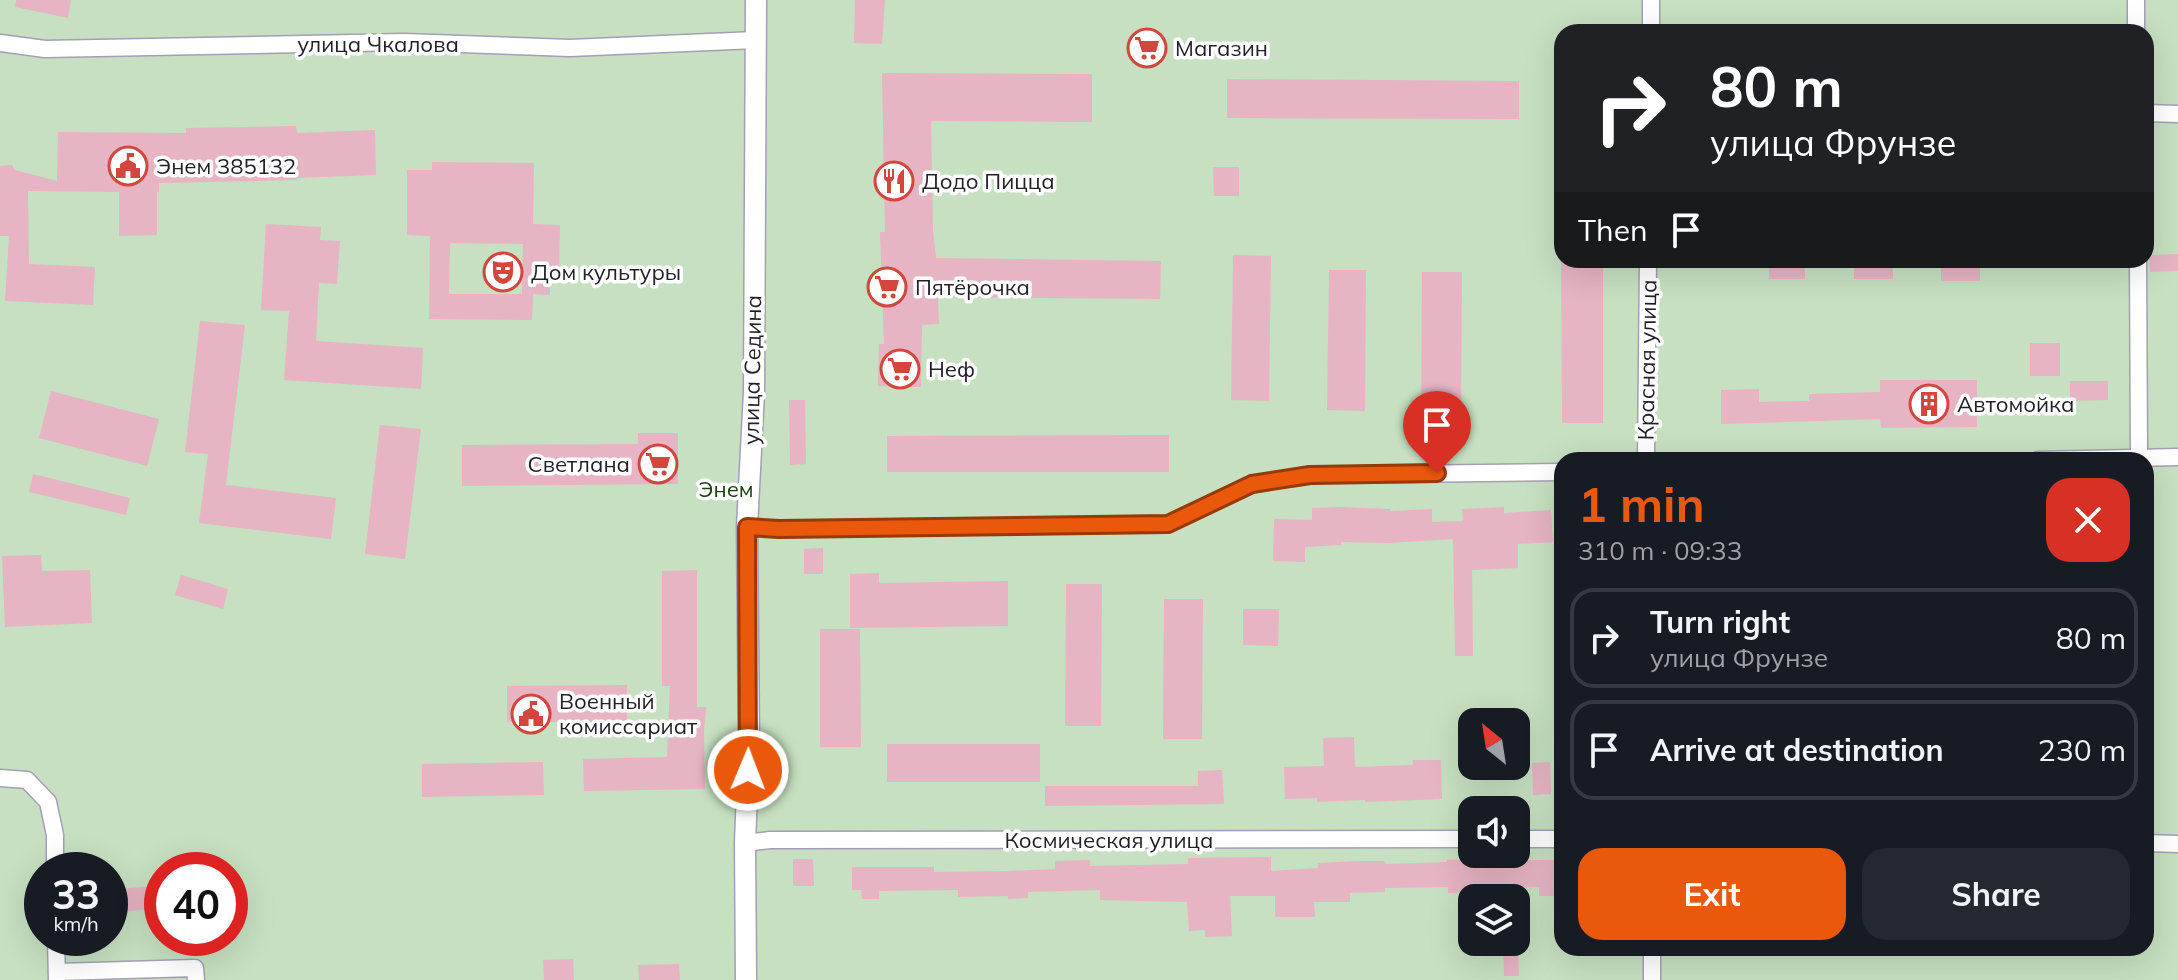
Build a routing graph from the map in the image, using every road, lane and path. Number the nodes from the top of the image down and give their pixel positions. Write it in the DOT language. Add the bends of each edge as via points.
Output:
graph roads {
  1 [pos="756,0"];
  2 [pos="1651,0"];
  3 [pos="2136,0"];
  4 [pos="1651,24"];
  5 [pos="2136,24"];
  6 [pos="756,40"];
  7 [pos="0,43"];
  8 [pos="2154,113"];
  9 [pos="2178,114"];
  10 [pos="1648,268"];
  11 [pos="2138,268"];
  12 [pos="1646,452"];
  13 [pos="2139,452"];
  14 [pos="2178,457"];
  15 [pos="2154,458"];
  16 [pos="1554,472"];
  17 [pos="747,527"];
  18 [pos="0,778"];
  19 [pos="1458,839"];
  20 [pos="1530,839"];
  21 [pos="1554,839"];
  22 [pos="745,843"];
  23 [pos="2154,843"];
  24 [pos="2178,844"];
  25 [pos="55,852"];
  26 [pos="56,956"];
  27 [pos="1652,956"];
  28 [pos="57,976"];
  29 [pos="196,980"];
  30 [pos="746,980"];
  31 [pos="1652,980"];
  1 -- 6 [label="street, улица Седина"];
  2 -- 4 [label="street"];
  3 -- 5 [label="street"];
  6 -- 7 [label="street, улица Чкалова" via="570,48 404,42 45,49"];
  6 -- 17 [label="street, улица Седина" via="754,392"];
  8 -- 9 [label="street"];
  10 -- 12 [label="street, Красная улица"];
  11 -- 13 [label="street"];
  14 -- 15 [label="street"];
  16 -- 17 [label="street" via="1310,475 1252,484 1168,524"];
  17 -- 22 [label="street, улица Седина"];
  18 -- 25 [label="street" via="27,780 48,802"];
  19 -- 22 [label="street, Космическая улица"];
  20 -- 21 [label="street"];
  22 -- 30 [label="street, улица Седина"];
  23 -- 24 [label="street"];
  26 -- 28 [label="street"];
  27 -- 31 [label="street"];
  28 -- 29 [label="street" via="195,968"];
}
